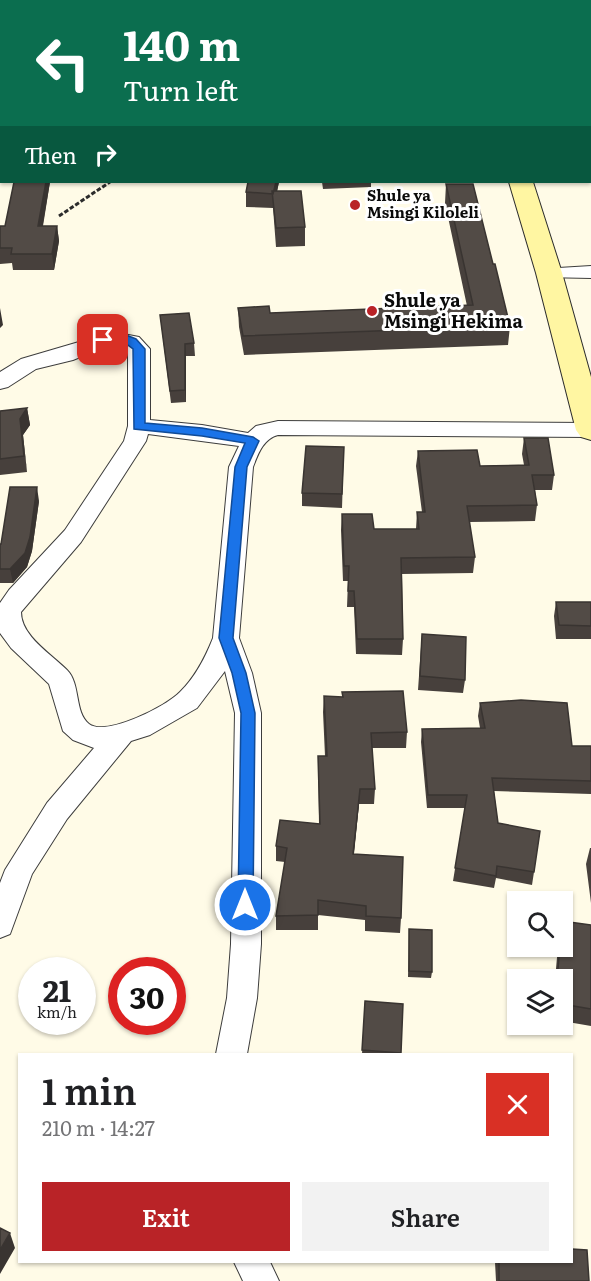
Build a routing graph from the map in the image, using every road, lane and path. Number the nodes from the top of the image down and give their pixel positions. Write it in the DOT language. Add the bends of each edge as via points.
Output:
graph roads {
  1 [pos="10,0"];
  2 [pos="86,0"];
  3 [pos="108,183"];
  4 [pos="521,183"];
  5 [pos="59,216"];
  6 [pos="591,272"];
  7 [pos="549,273"];
  8 [pos="0,382"];
  9 [pos="139,426"];
  10 [pos="591,430"];
  11 [pos="253,441"];
  12 [pos="226,638"];
  13 [pos="121,734"];
  14 [pos="0,925"];
  15 [pos="232,1053"];
  16 [pos="252,1263"];
  17 [pos="262,1281"];
  1 -- 2 [label="street"];
  3 -- 5 [label="path"];
  4 -- 7 [label="main road"];
  6 -- 7 [label="street"];
  7 -- 10 [label="main road"];
  8 -- 9 [label="street" via="24,366 103,340 126,339 139,349"];
  9 -- 11 [label="street"];
  9 -- 13 [label="street" via="135,441 73,536 8,611 8,626 61,680 72,724 92,737"];
  10 -- 11 [label="street" via="278,428 264,431"];
  11 -- 12 [label="street" via="241,467"];
  12 -- 13 [label="street" via="214,669 188,701 141,728"];
  12 -- 15 [label="street" via="248,713 246,944"];
  13 -- 14 [label="street" via="57,811 19,870"];
  16 -- 17 [label="street"];
}
